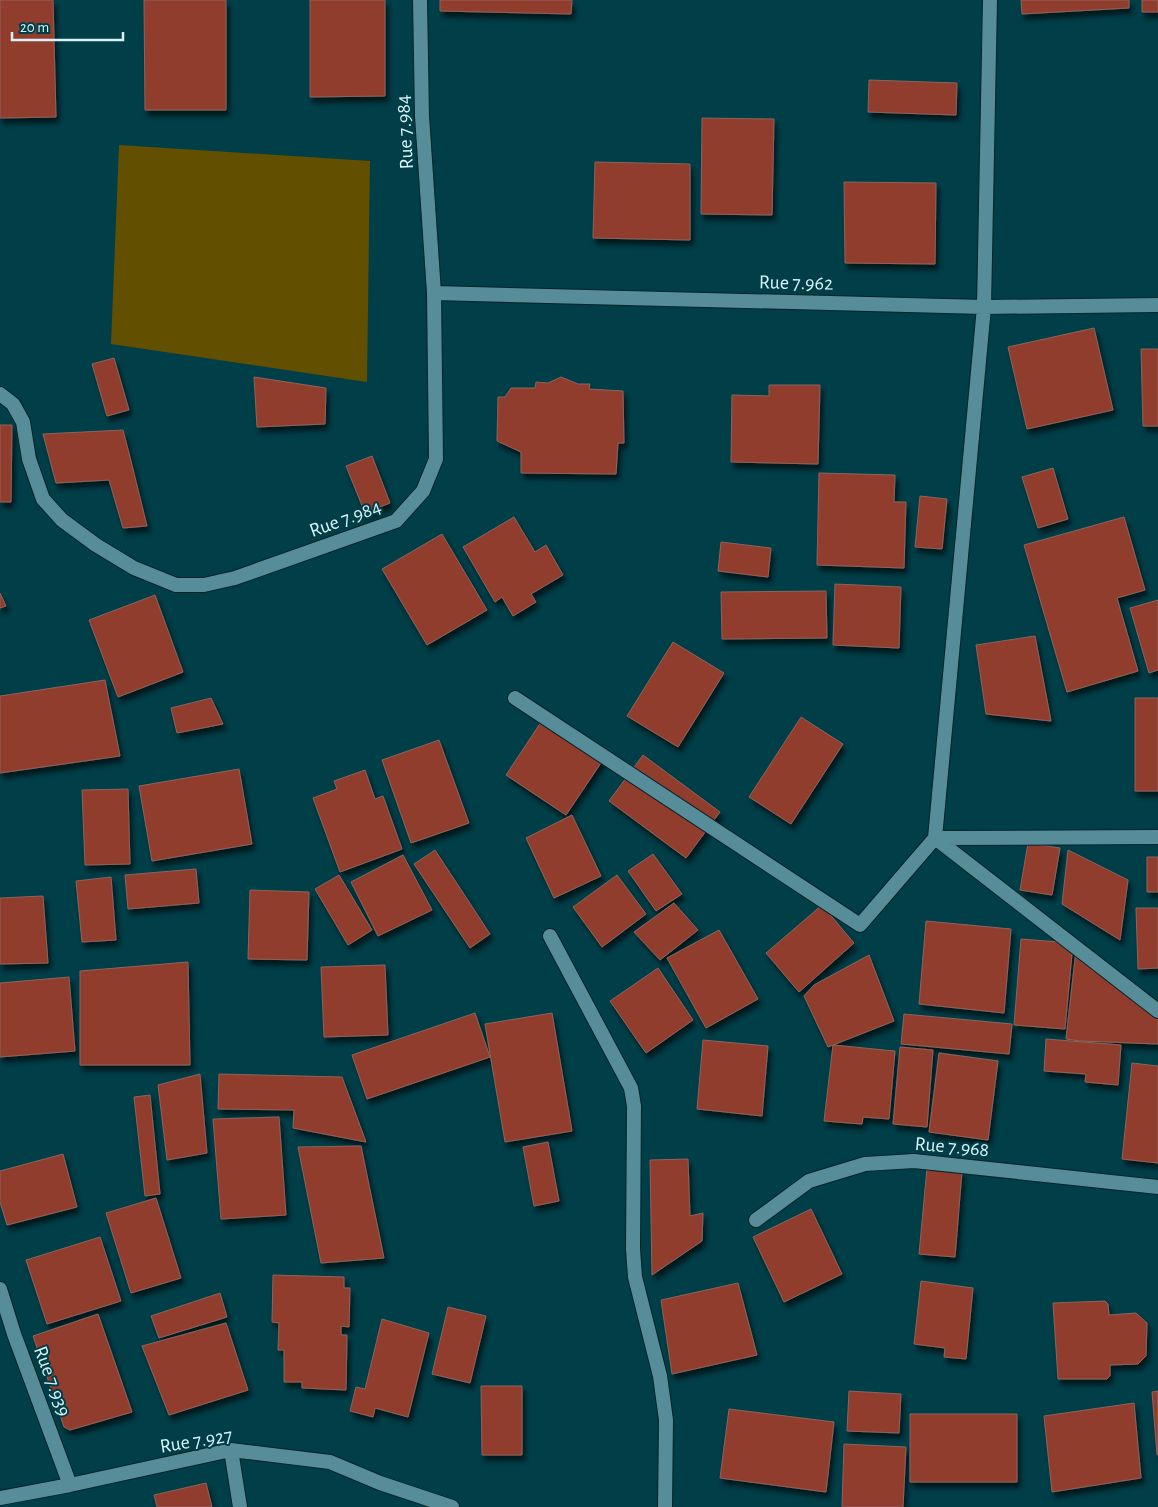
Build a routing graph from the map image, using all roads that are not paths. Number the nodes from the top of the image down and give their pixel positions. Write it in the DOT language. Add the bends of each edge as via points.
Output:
graph roads {
  1 [pos="420,0"];
  2 [pos="990,0"];
  3 [pos="434,293"];
  4 [pos="1158,305"];
  5 [pos="984,307"];
  6 [pos="0,394"];
  7 [pos="516,698"];
  8 [pos="1158,836"];
  9 [pos="934,838"];
  10 [pos="550,936"];
  11 [pos="1158,1011"];
  12 [pos="1158,1187"];
  13 [pos="756,1220"];
  14 [pos="0,1289"];
  15 [pos="231,1450"];
  16 [pos="70,1485"];
  17 [pos="0,1498"];
  18 [pos="240,1507"];
  19 [pos="452,1507"];
  20 [pos="664,1507"];
  1 -- 3 [label="street, Rue 7.984" via="422,116"];
  2 -- 5 [label="street"];
  3 -- 5 [label="street, Rue 7.962"];
  3 -- 6 [label="street, Rue 7.984" via="436,459 423,491 396,521 235,578 204,585 176,584 134,568 62,520 42,499 29,459 23,422 13,404"];
  4 -- 5 [label="street, Rue 7.962"];
  5 -- 9 [label="street"];
  7 -- 9 [label="street" via="860,924"];
  8 -- 9 [label="street"];
  9 -- 11 [label="street"];
  10 -- 20 [label="street" via="631,1088 634,1106 632,1249 635,1277 660,1376 666,1420"];
  12 -- 13 [label="street, Rue 7.968" via="914,1161 865,1164 809,1182"];
  14 -- 16 [label="street, Rue 7.939"];
  15 -- 16 [label="street, Rue 7.927"];
  15 -- 18 [label="street"];
  15 -- 19 [label="street, Rue 7.927" via="330,1462"];
  16 -- 17 [label="street, Rue 7.927"];
}
